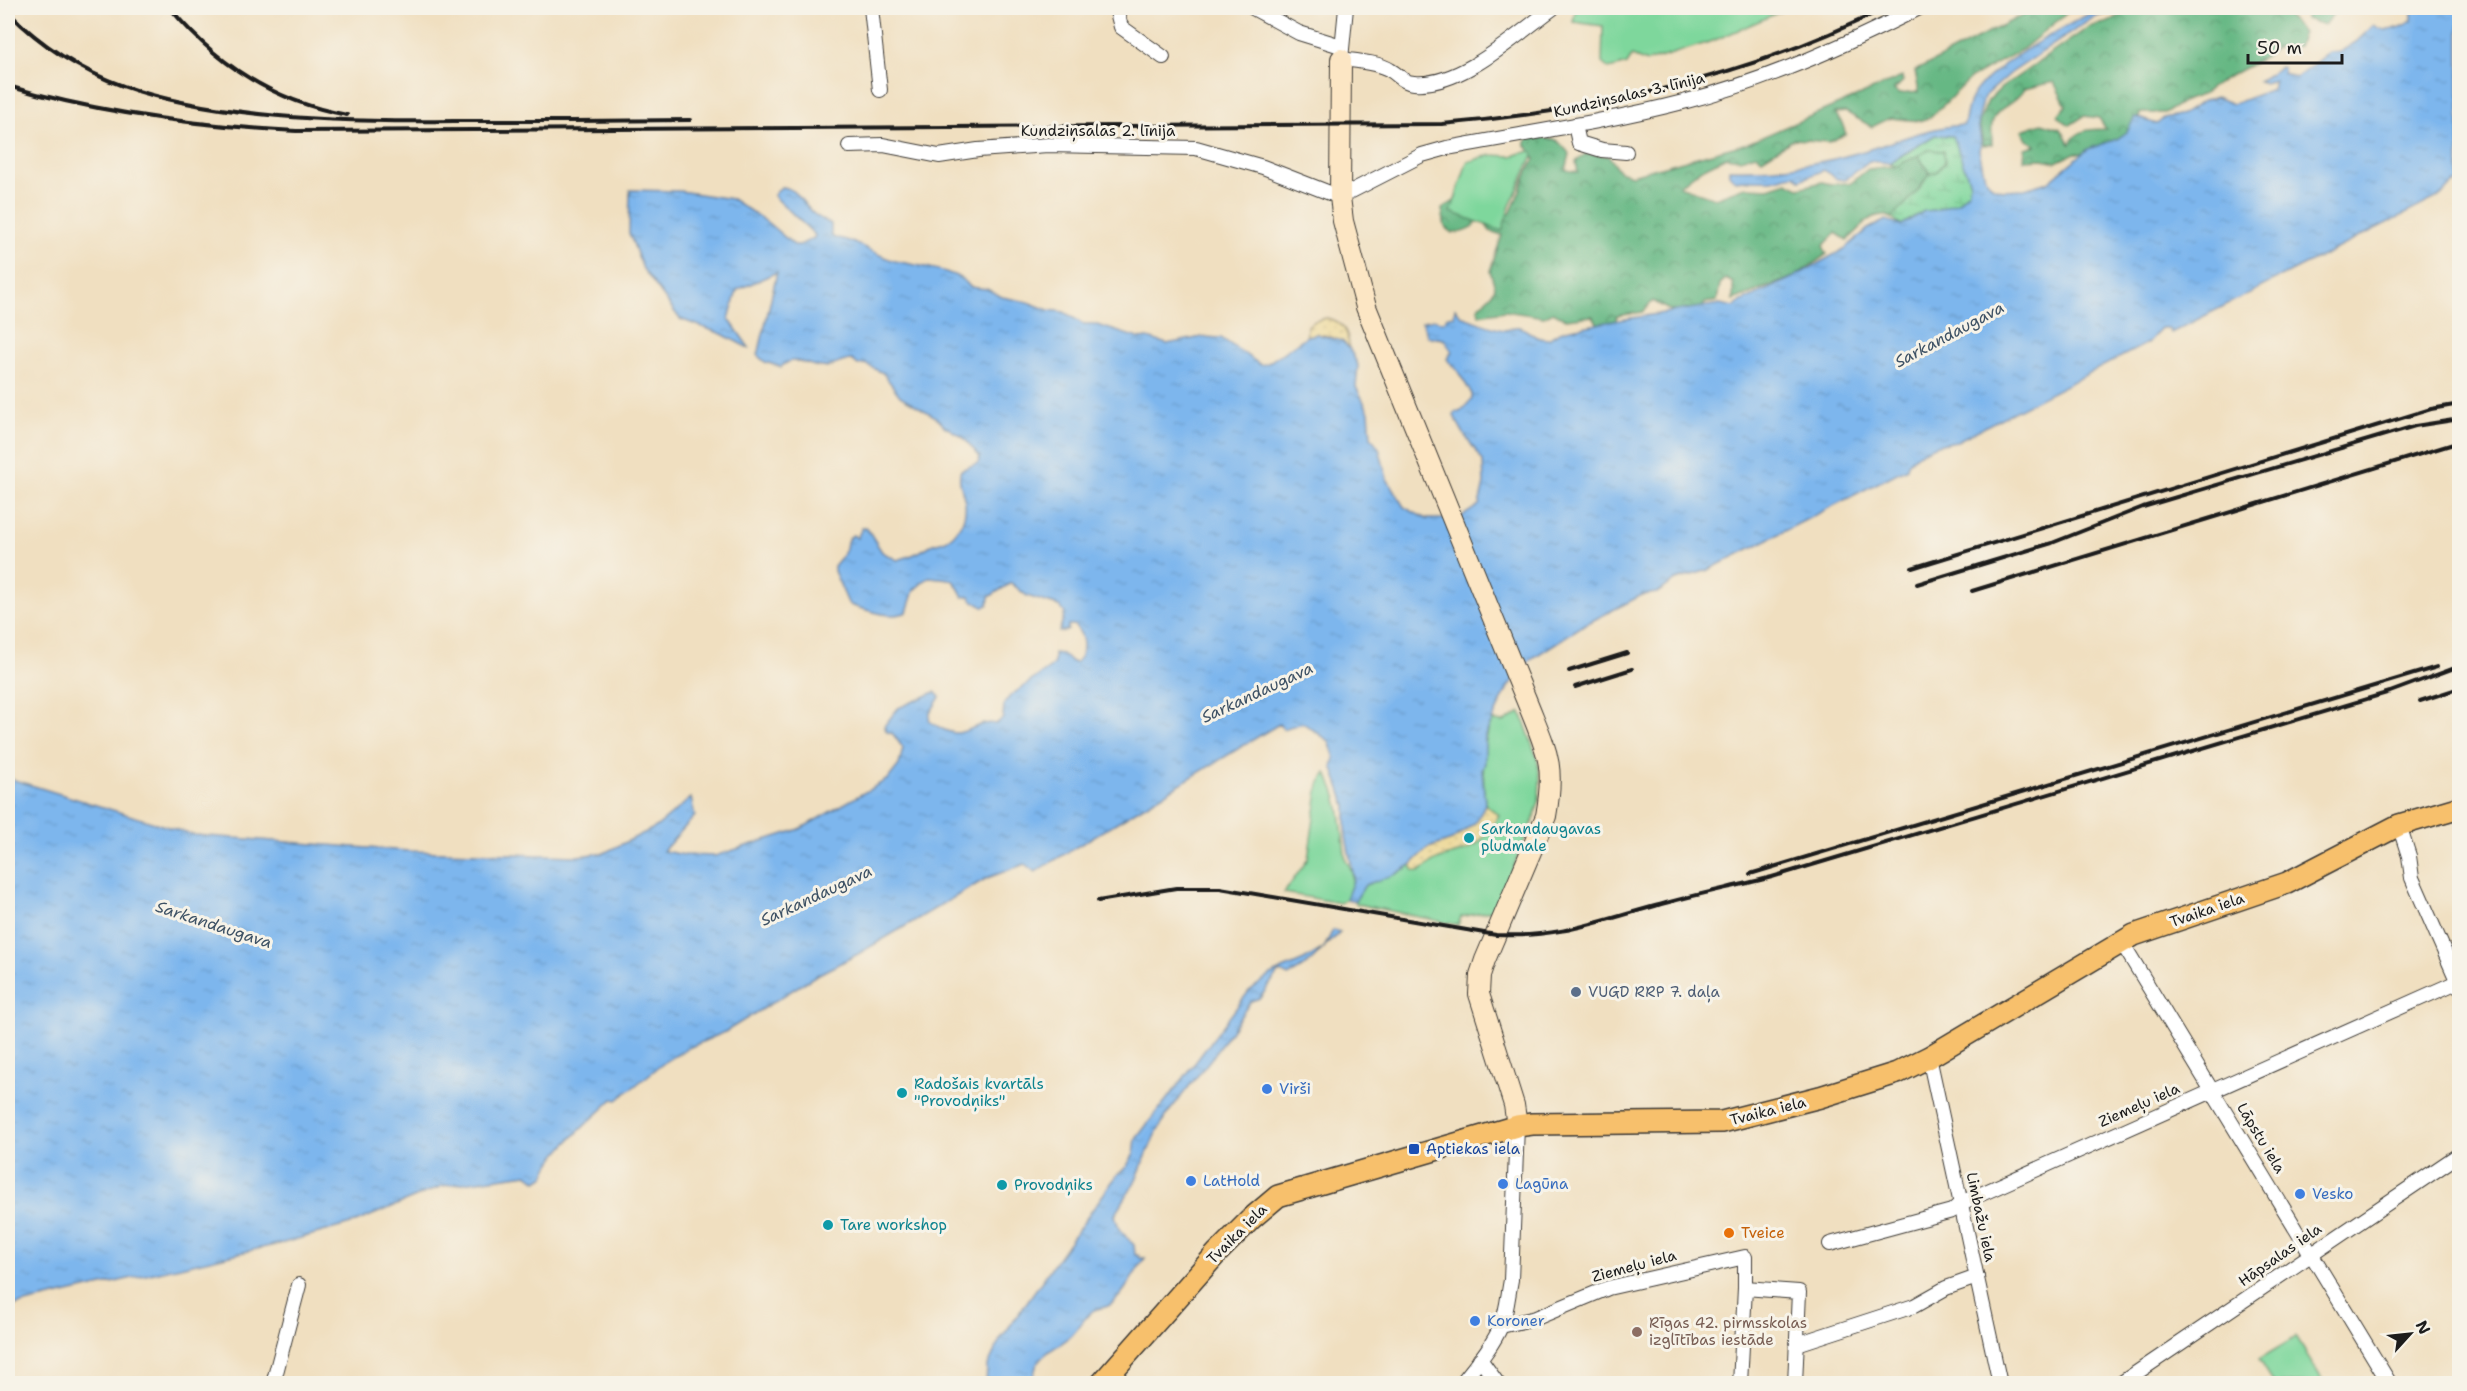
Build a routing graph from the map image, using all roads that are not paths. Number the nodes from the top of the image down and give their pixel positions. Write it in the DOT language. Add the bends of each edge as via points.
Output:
graph roads {
  1 [pos="871,8"];
  2 [pos="1116,8"];
  3 [pos="1253,8"];
  4 [pos="1346,8"];
  5 [pos="1553,8"];
  6 [pos="1919,8"];
  7 [pos="1341,52"];
  8 [pos="1163,57"];
  9 [pos="880,90"];
  10 [pos="1575,125"];
  11 [pos="849,146"];
  12 [pos="1626,152"];
  13 [pos="1340,197"];
  14 [pos="2460,807"];
  15 [pos="2399,825"];
  16 [pos="2121,941"];
  17 [pos="2458,985"];
  18 [pos="1929,1057"];
  19 [pos="2213,1091"];
  20 [pos="1517,1126"];
  21 [pos="2460,1154"];
  22 [pos="1961,1203"];
  23 [pos="1830,1244"];
  24 [pos="2312,1253"];
  25 [pos="1977,1276"];
  26 [pos="299,1286"];
  27 [pos="1745,1288"];
  28 [pos="1501,1326"];
  29 [pos="1797,1344"];
  30 [pos="1480,1359"];
  31 [pos="273,1383"];
  32 [pos="1101,1383"];
  33 [pos="1461,1383"];
  34 [pos="1498,1383"];
  35 [pos="1740,1383"];
  36 [pos="1795,1383"];
  37 [pos="2000,1383"];
  38 [pos="2120,1383"];
  39 [pos="2390,1383"];
  1 -- 9 [label="street"];
  2 -- 8 [label="street" via="1121,27"];
  3 -- 7 [label="street"];
  4 -- 7 [label="street"];
  5 -- 7 [label="street" via="1470,69 1452,77 1403,81 1389,69"];
  6 -- 10 [label="street, Kundziņsalas 3. līnija" via="1838,47 1759,78 1684,102"];
  7 -- 13 [label="street"];
  10 -- 12 [label="street" via="1579,143"];
  10 -- 13 [label="street, Kundziņsalas 3. līnija" via="1422,155"];
  11 -- 13 [label="street, Kundziņsalas 2. līnija" via="884,145 939,156 1048,146 1196,148 1263,167"];
  13 -- 20 [label="street" via="1366,307 1551,767 1548,806 1541,829 1478,985"];
  14 -- 15 [label="main road, Tvaika iela"];
  15 -- 16 [label="main road, Tvaika iela" via="2287,883"];
  15 -- 17 [label="street" via="2412,878"];
  16 -- 18 [label="main road, Tvaika iela"];
  16 -- 19 [label="street, Lāpstu iela"];
  17 -- 19 [label="street, Ziemeļu iela"];
  18 -- 20 [label="main road, Tvaika iela" via="1897,1073 1722,1122"];
  18 -- 22 [label="street, Limbažu iela"];
  19 -- 22 [label="street, Ziemeļu iela"];
  19 -- 24 [label="street, Lāpstu iela"];
  20 -- 28 [label="street" via="1510,1280"];
  20 -- 32 [label="main road, Tvaika iela" via="1278,1196 1217,1253"];
  21 -- 24 [label="street, Hāpsalas iela"];
  22 -- 23 [label="street, Ziemeļu iela" via="1952,1211"];
  22 -- 25 [label="street, Limbažu iela"];
  24 -- 38 [label="street, Hāpsalas iela"];
  24 -- 39 [label="street, Lāpstu iela"];
  25 -- 29 [label="street" via="1914,1306"];
  25 -- 37 [label="street, Limbažu iela"];
  26 -- 31 [label="street"];
  27 -- 28 [label="street, Ziemeļu iela" via="1744,1257 1608,1288 1536,1318"];
  27 -- 29 [label="street" via="1799,1292"];
  27 -- 35 [label="street"];
  28 -- 30 [label="street"];
  29 -- 36 [label="street"];
  30 -- 33 [label="street"];
  30 -- 34 [label="street"];
}
